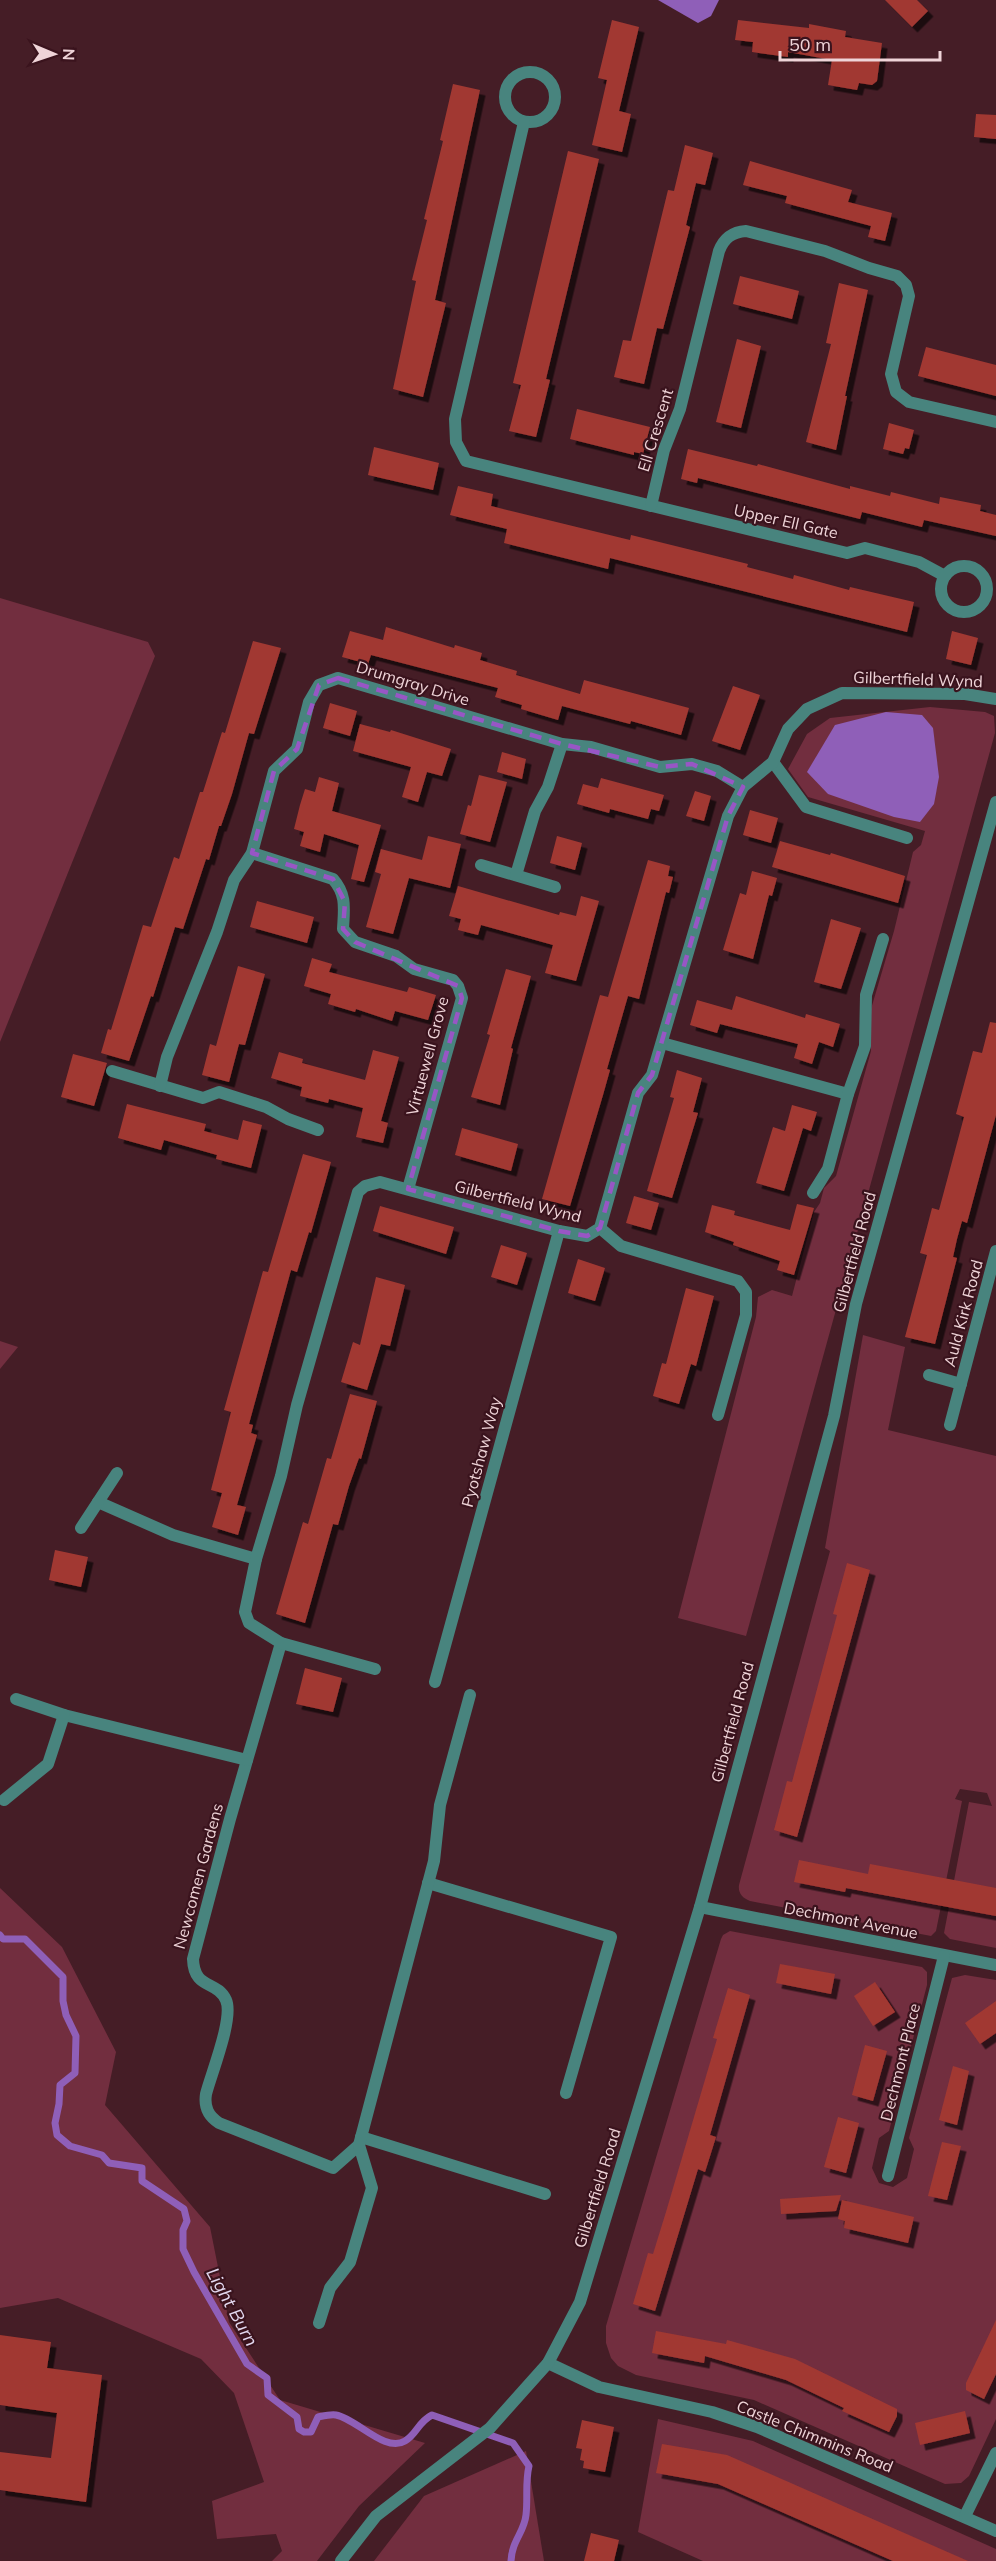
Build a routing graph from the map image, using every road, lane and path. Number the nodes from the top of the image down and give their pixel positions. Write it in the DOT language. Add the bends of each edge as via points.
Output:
graph roads {
  1 [pos="524,122"];
  2 [pos="996,422"];
  3 [pos="651,506"];
  4 [pos="945,576"];
  5 [pos="996,699"];
  6 [pos="562,744"];
  7 [pos="773,762"];
  8 [pos="743,787"];
  9 [pos="996,802"];
  10 [pos="907,838"];
  11 [pos="252,853"];
  12 [pos="481,865"];
  13 [pos="516,874"];
  14 [pos="555,887"];
  15 [pos="883,939"];
  16 [pos="662,1043"];
  17 [pos="111,1071"];
  18 [pos="160,1086"];
  19 [pos="848,1094"];
  20 [pos="318,1130"];
  21 [pos="408,1189"];
  22 [pos="813,1193"];
  23 [pos="600,1228"];
  24 [pos="559,1231"];
  25 [pos="996,1251"];
  26 [pos="929,1375"];
  27 [pos="961,1384"];
  28 [pos="718,1415"];
  29 [pos="950,1425"];
  30 [pos="117,1473"];
  31 [pos="98,1502"];
  32 [pos="81,1528"];
  33 [pos="256,1558"];
  34 [pos="281,1643"];
  35 [pos="375,1669"];
  36 [pos="435,1682"];
  37 [pos="470,1695"];
  38 [pos="16,1699"];
  39 [pos="64,1715"];
  40 [pos="247,1760"];
  41 [pos="4,1800"];
  42 [pos="428,1883"];
  43 [pos="700,1906"];
  44 [pos="945,1956"];
  45 [pos="996,1965"];
  46 [pos="566,2092"];
  47 [pos="360,2141"];
  48 [pos="888,2176"];
  49 [pos="545,2194"];
  50 [pos="319,2323"];
  51 [pos="548,2363"];
  52 [pos="996,2452"];
  53 [pos="965,2516"];
  54 [pos="996,2530"];
  55 [pos="341,2561"];
  1 -- 1 [label="street" via="511,113 506,91 522,74 538,74 546,78 555,92 553,109 541,120"];
  1 -- 3 [label="street" via="455,419 456,442 466,461"];
  2 -- 3 [label="street, Ell Crescent" via="909,402 896,392 891,374 909,296 906,285 897,276 801,244 738,231 726,239 719,251 680,409 664,450"];
  3 -- 4 [label="street, Upper Ell Gate" via="848,553 865,548 919,562"];
  5 -- 7 [label="street, Gilbertfield Wynd" via="965,694 842,693 807,709 788,729"];
  6 -- 8 [label="street, Drumgray Drive" via="591,747 660,767 692,764 717,771"];
  6 -- 11 [label="street, Drumgray Drive" via="338,678 319,685 309,702 297,749 274,771"];
  6 -- 13 [label="street" via="548,787 535,811"];
  7 -- 8 [label="street, Gilbertfield Wynd"];
  7 -- 10 [label="street" via="806,807"];
  8 -- 16 [label="street, Gilbertfield Wynd" via="728,816"];
  9 -- 43 [label="street, Gilbertfield Road" via="862,1281 834,1416"];
  11 -- 18 [label="street, Drumgray Drive" via="234,880 167,1057"];
  11 -- 21 [label="street, Virtuewell Grove" via="333,879 345,902 343,929 355,942 396,956 414,969 453,980 458,986 462,998"];
  12 -- 13 [label="street"];
  13 -- 14 [label="street"];
  15 -- 19 [label="street" via="866,994 865,1046"];
  16 -- 19 [label="street"];
  16 -- 23 [label="street, Gilbertfield Wynd" via="652,1075 638,1093"];
  17 -- 18 [label="street"];
  18 -- 20 [label="street" via="203,1098 219,1092"];
  19 -- 22 [label="street" via="828,1169"];
  21 -- 24 [label="street, Gilbertfield Wynd"];
  21 -- 33 [label="street, Gilbertfield Wynd" via="374,1183 358,1192"];
  23 -- 24 [label="street, Gilbertfield Wynd" via="587,1236"];
  23 -- 28 [label="street" via="621,1246 738,1281 746,1292 746,1316"];
  24 -- 36 [label="street, Pyotshaw Way"];
  25 -- 27 [label="street, Auld Kirk Road"];
  26 -- 27 [label="street, Auld Kirk Road"];
  27 -- 29 [label="street, Auld Kirk Road"];
  30 -- 31 [label="street"];
  31 -- 32 [label="street"];
  31 -- 33 [label="street" via="173,1535"];
  33 -- 34 [label="street, Gilbertfield Wynd" via="245,1612 249,1623"];
  34 -- 35 [label="street, Gilbertfield Wynd"];
  34 -- 40 [label="street, Newcomen Gardens"];
  37 -- 42 [label="street" via="440,1805"];
  38 -- 39 [label="street"];
  39 -- 40 [label="street"];
  39 -- 41 [label="street" via="48,1764"];
  40 -- 47 [label="street, Newcomen Gardens" via="193,1959 200,1981 224,1995 228,2009 206,2107 219,2123 333,2168"];
  42 -- 46 [label="street" via="611,1937"];
  42 -- 47 [label="street"];
  43 -- 44 [label="street, Dechmont Avenue"];
  43 -- 51 [label="street, Gilbertfield Road" via="580,2302"];
  44 -- 45 [label="street, Dechmont Avenue"];
  44 -- 48 [label="street, Dechmont Place"];
  47 -- 49 [label="street"];
  47 -- 50 [label="street" via="372,2188 351,2262 330,2288"];
  51 -- 53 [label="street, Castle Chimmins Road" via="599,2387 712,2412 757,2427"];
  51 -- 55 [label="street, Gilbertfield Road" via="490,2428 376,2516"];
  52 -- 53 [label="street"];
  53 -- 54 [label="street, Castle Chimmins Road"];
}
